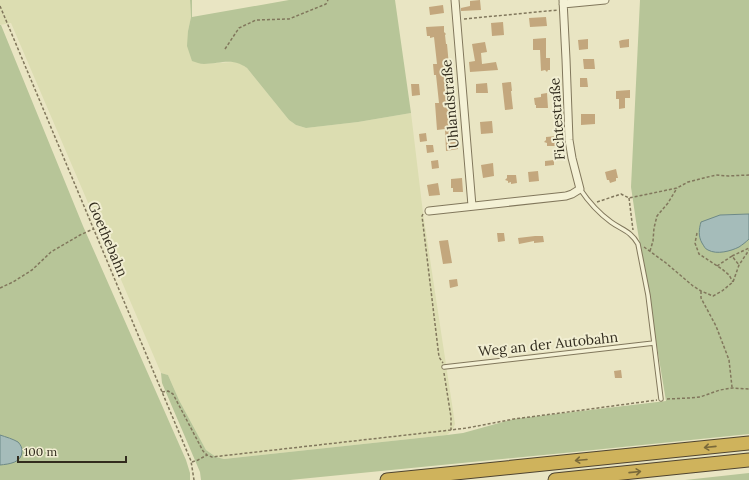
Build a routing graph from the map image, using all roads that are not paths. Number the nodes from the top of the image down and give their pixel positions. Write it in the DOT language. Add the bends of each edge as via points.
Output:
graph roads {
  1 [pos="454,0"];
  2 [pos="605,0"];
  3 [pos="563,5"];
  4 [pos="580,189"];
  5 [pos="472,206"];
  6 [pos="429,210"];
  7 [pos="654,343"];
  8 [pos="444,367"];
  9 [pos="661,399"];
  10 [pos="749,443"];
  11 [pos="749,460"];
  12 [pos="387,480"];
  13 [pos="555,480"];
  1 -- 5 [label="street, Uhlandstraße"];
  2 -- 3 [label="street"];
  3 -- 4 [label="street, Fichtestraße" via="569,140"];
  4 -- 5 [label="street" via="566,196"];
  4 -- 7 [label="lane, Fichtestraße" via="610,222 630,233 638,244"];
  5 -- 6 [label="street"];
  7 -- 8 [label="lane, Weg an der Autobahn"];
  7 -- 9 [label="lane"];
  10 -- 12 [label="highway, one-way"];
  13 -- 11 [label="highway, one-way"];
}
